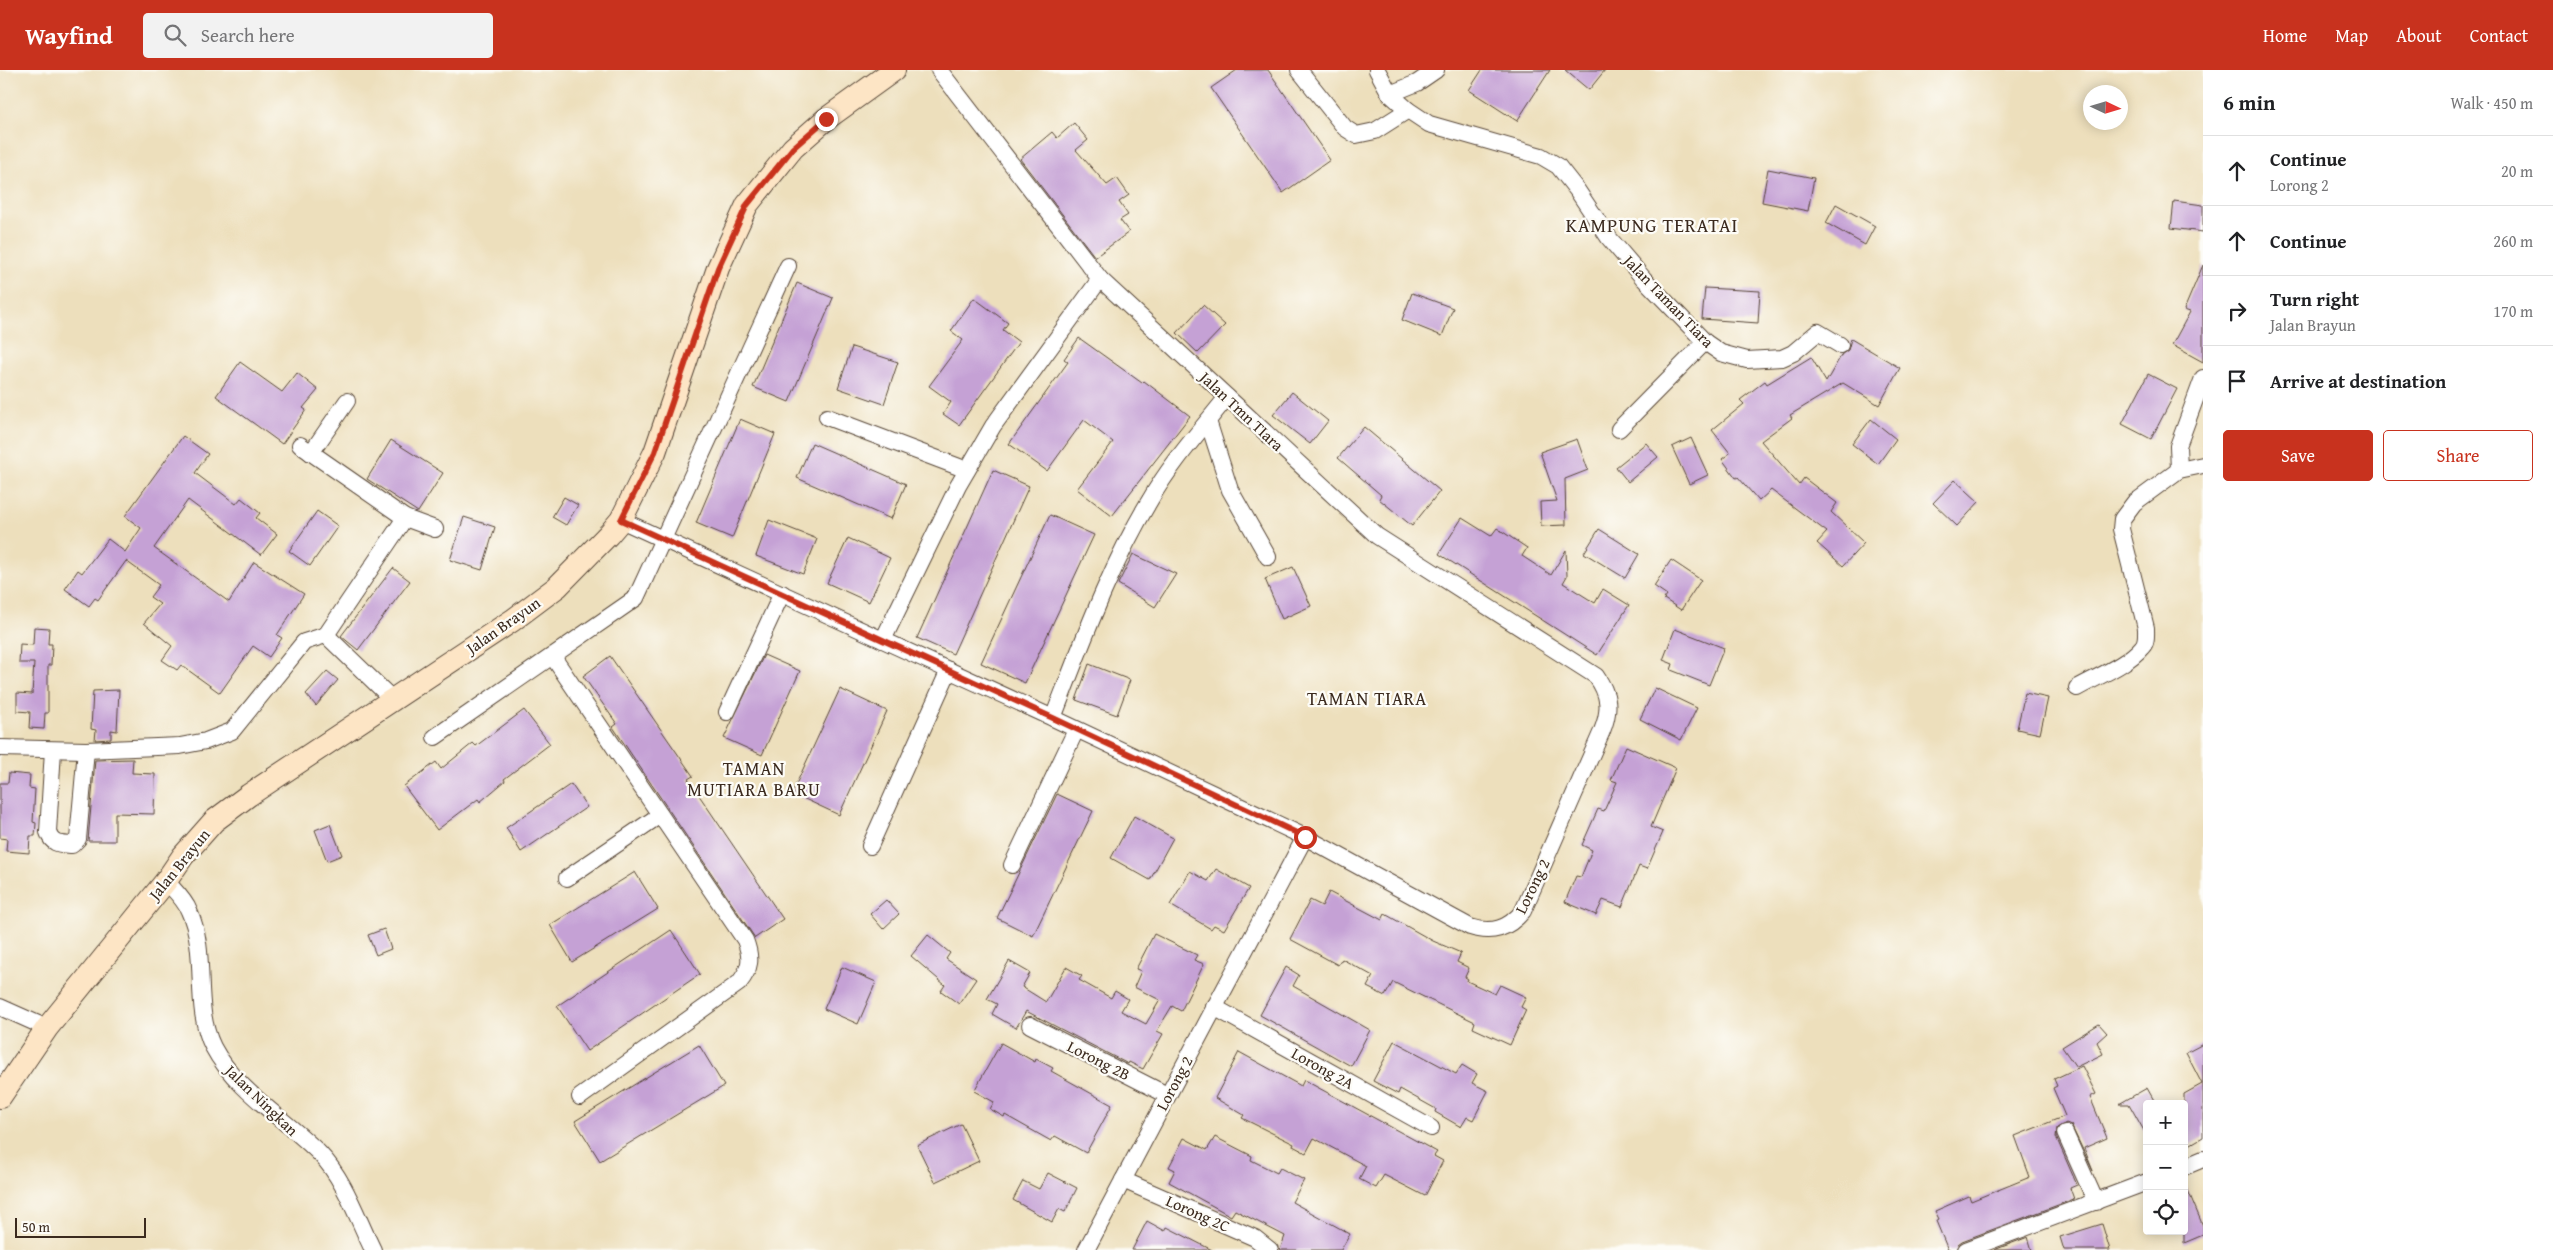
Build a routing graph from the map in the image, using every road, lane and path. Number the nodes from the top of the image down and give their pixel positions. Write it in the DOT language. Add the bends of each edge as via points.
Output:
graph roads {
  1 [pos="894,70"];
  2 [pos="939,70"];
  3 [pos="1299,70"];
  4 [pos="1377,70"];
  5 [pos="1436,70"];
  6 [pos="1390,94"];
  7 [pos="1408,110"];
  8 [pos="788,266"];
  9 [pos="1100,279"];
  10 [pos="1705,342"];
  11 [pos="1840,345"];
  12 [pos="2203,378"];
  13 [pos="1227,397"];
  14 [pos="347,401"];
  15 [pos="827,416"];
  16 [pos="1208,421"];
  17 [pos="1619,429"];
  18 [pos="2203,465"];
  19 [pos="967,470"];
  20 [pos="2179,470"];
  21 [pos="405,518"];
  22 [pos="621,520"];
  23 [pos="436,529"];
  24 [pos="664,539"];
  25 [pos="1268,557"];
  26 [pos="782,593"];
  27 [pos="326,634"];
  28 [pos="883,640"];
  29 [pos="553,657"];
  30 [pos="949,670"];
  31 [pos="1604,688"];
  32 [pos="2077,688"];
  33 [pos="393,700"];
  34 [pos="727,712"];
  35 [pos="1053,718"];
  36 [pos="1076,730"];
  37 [pos="435,737"];
  38 [pos="0,748"];
  39 [pos="53,750"];
  40 [pos="86,750"];
  41 [pos="660,815"];
  42 [pos="1305,837"];
  43 [pos="870,846"];
  44 [pos="1012,865"];
  45 [pos="567,878"];
  46 [pos="166,881"];
  47 [pos="0,1007"];
  48 [pos="1214,1007"];
  49 [pos="1030,1026"];
  50 [pos="47,1028"];
  51 [pos="1168,1095"];
  52 [pos="0,1097"];
  53 [pos="580,1098"];
  54 [pos="1431,1128"];
  55 [pos="2065,1133"];
  56 [pos="2203,1159"];
  57 [pos="2188,1165"];
  58 [pos="1123,1180"];
  59 [pos="2143,1184"];
  60 [pos="2096,1202"];
  61 [pos="373,1250"];
  62 [pos="1086,1250"];
  63 [pos="1270,1250"];
  64 [pos="1966,1250"];
  1 -- 22 [label="main road, Jalan Brayun" via="826,119 793,148 747,205 718,268 655,452"];
  2 -- 9 [label="street, Jalan Tmn TIara"];
  3 -- 7 [label="street" via="1345,128 1356,135 1375,131"];
  4 -- 6 [label="street, Jalan Taman Tiara"];
  5 -- 6 [label="street" via="1417,83"];
  6 -- 7 [label="street, Jalan Taman Tiara"];
  7 -- 10 [label="street, Jalan Taman Tiara" via="1429,124 1542,156 1558,166 1609,238"];
  8 -- 24 [label="street"];
  9 -- 13 [label="street, Jalan Tmn TIara"];
  9 -- 19 [label="street" via="993,426"];
  10 -- 11 [label="street, Jalan Taman Tiara" via="1721,353 1747,360 1787,355 1816,332"];
  10 -- 17 [label="street"];
  12 -- 20 [label="street" via="2178,446"];
  13 -- 16 [label="street"];
  13 -- 31 [label="street, Jalan Tmn TIara" via="1377,536 1596,676"];
  14 -- 21 [label="street" via="305,449"];
  15 -- 19 [label="street"];
  16 -- 25 [label="street" via="1230,490"];
  16 -- 35 [label="street" via="1150,498 1126,544"];
  18 -- 20 [label="street"];
  19 -- 28 [label="street"];
  20 -- 32 [label="street" via="2134,503 2122,519 2121,529 2146,628 2146,641 2129,658"];
  21 -- 23 [label="street"];
  21 -- 27 [label="street"];
  22 -- 24 [label="street, Lorong 2"];
  22 -- 33 [label="main road, Jalan Brayun" via="557,587"];
  24 -- 26 [label="street, Lorong 2"];
  24 -- 29 [label="street" via="636,598"];
  26 -- 28 [label="street, Lorong 2"];
  26 -- 34 [label="street"];
  27 -- 33 [label="street"];
  27 -- 40 [label="street" via="304,642 232,730 206,741 180,746"];
  28 -- 30 [label="street, Lorong 2"];
  29 -- 37 [label="street"];
  29 -- 41 [label="street"];
  30 -- 35 [label="street, Lorong 2"];
  30 -- 43 [label="street"];
  31 -- 42 [label="street, Lorong 2" via="1609,702 1605,724 1522,911 1505,927 1493,930 1470,927"];
  33 -- 46 [label="main road, Jalan Brayun" via="214,821"];
  35 -- 36 [label="street, Lorong 2"];
  36 -- 42 [label="street, Lorong 2"];
  36 -- 44 [label="street"];
  38 -- 39 [label="street"];
  39 -- 40 [label="street"];
  39 -- 40 [label="street" via="48,832 56,844 72,845 78,839"];
  41 -- 45 [label="street"];
  41 -- 53 [label="street" via="745,940 750,965 739,983"];
  42 -- 48 [label="street, Lorong 2"];
  46 -- 50 [label="main road, Jalan Brayun"];
  46 -- 61 [label="street, Jalan Ningkan" via="188,908 196,928 204,1022 214,1048 227,1068 252,1094 327,1162 339,1178"];
  47 -- 50 [label="street"];
  48 -- 51 [label="street, Lorong 2"];
  48 -- 54 [label="street, Lorong 2A"];
  49 -- 51 [label="street, Lorong 2B"];
  50 -- 52 [label="main road, Jalan Brayun"];
  51 -- 58 [label="street, Lorong 2"];
  55 -- 60 [label="street"];
  56 -- 57 [label="street"];
  58 -- 62 [label="street, Lorong 2"];
  58 -- 63 [label="street, Lorong 2C" via="1255,1238"];
  59 -- 60 [label="street"];
  60 -- 64 [label="street"];
}
